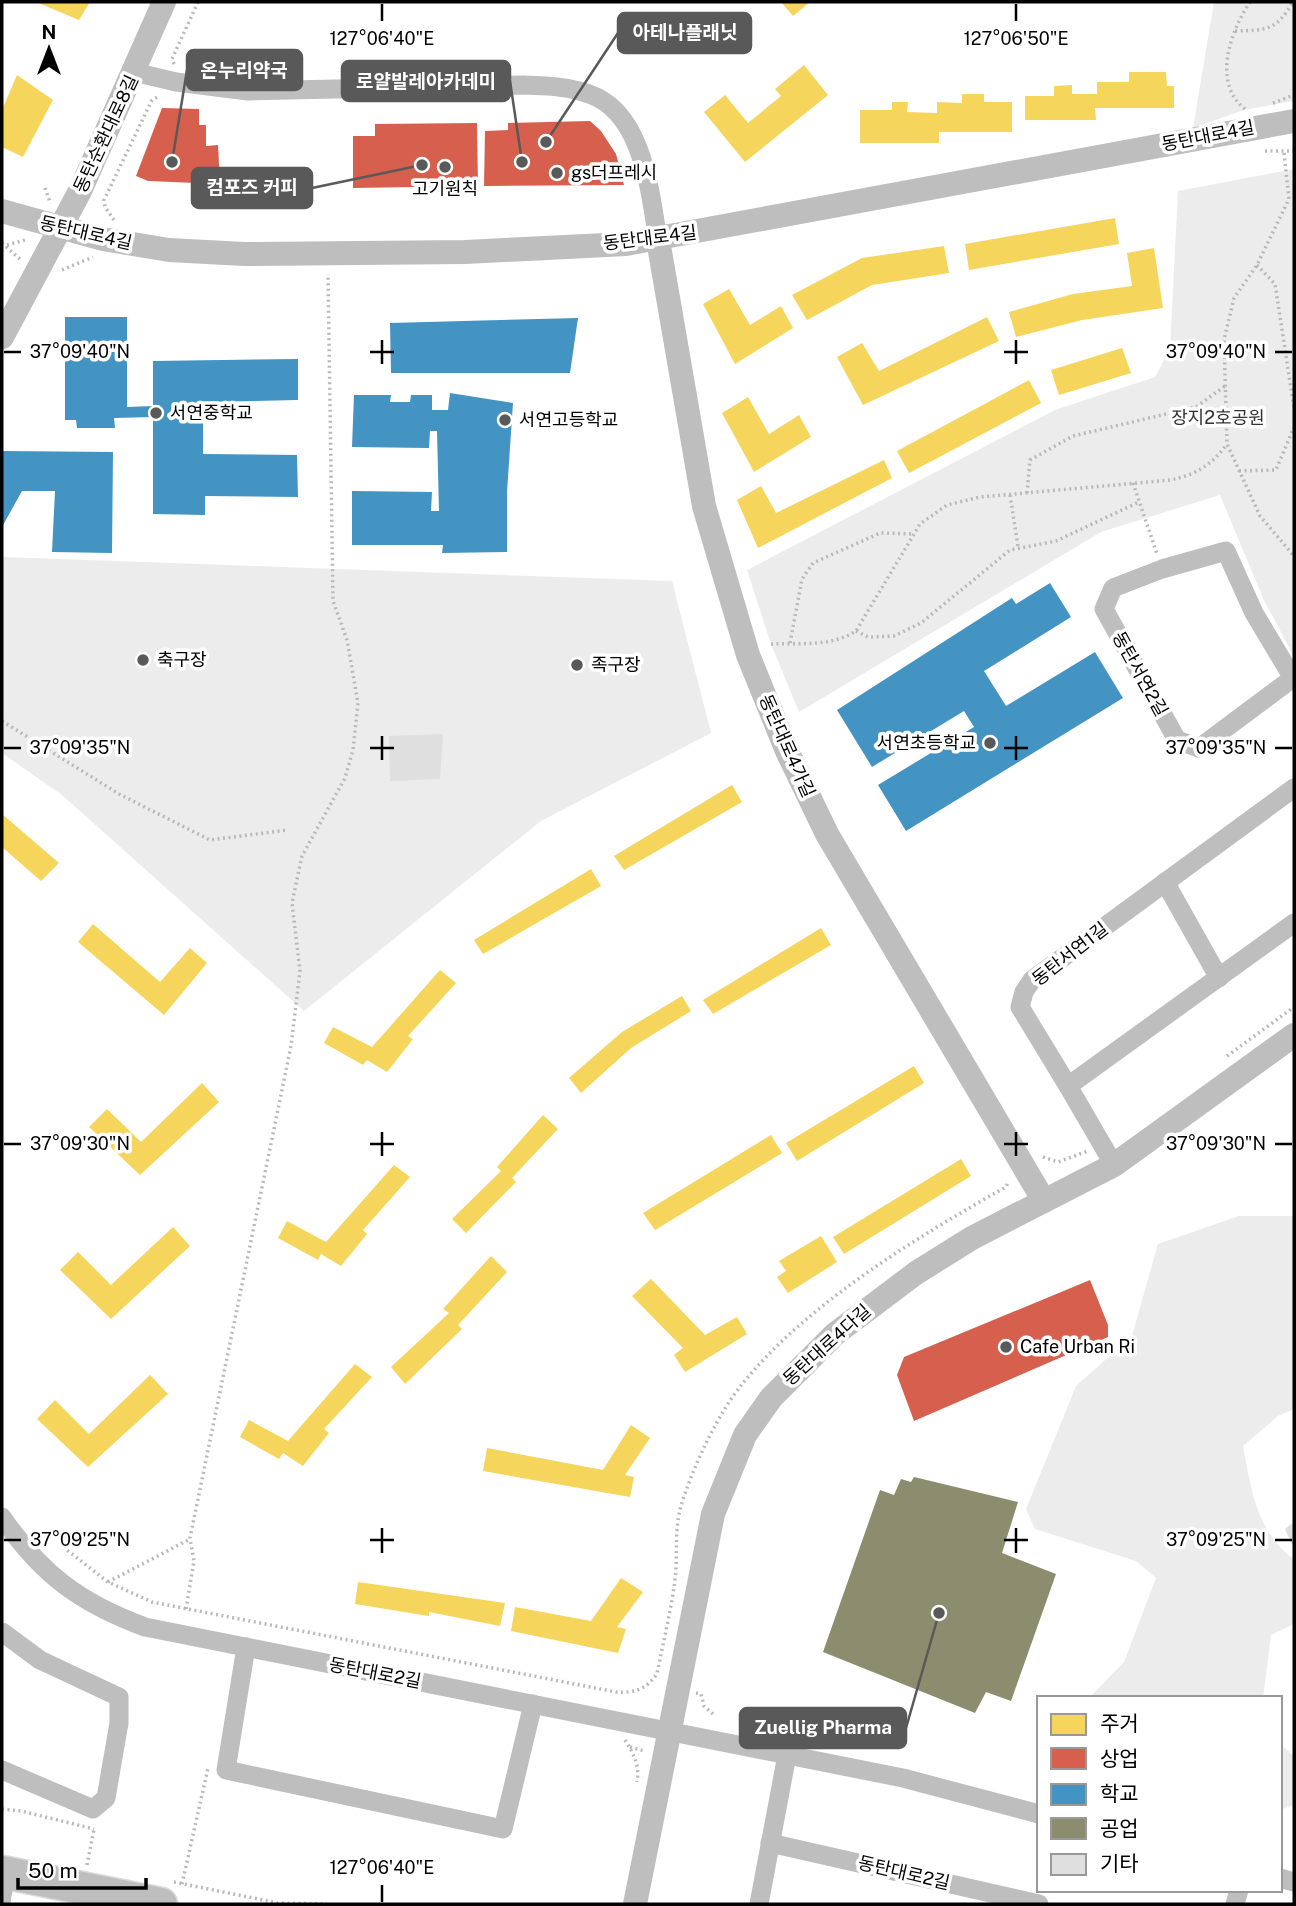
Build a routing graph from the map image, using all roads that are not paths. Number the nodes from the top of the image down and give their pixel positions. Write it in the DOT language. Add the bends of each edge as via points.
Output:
graph roads {
  1 [pos="164,2"];
  2 [pos="134,72"];
  3 [pos="1294,121"];
  4 [pos="2,211"];
  5 [pos="60,229"];
  6 [pos="659,240"];
  7 [pos="2,337"];
  8 [pos="1294,679"];
  9 [pos="1294,789"];
  10 [pos="1165,882"];
  11 [pos="1294,923"];
  12 [pos="1219,978"];
  13 [pos="1294,1035"];
  14 [pos="1068,1086"];
  15 [pos="1114,1165"];
  16 [pos="1044,1201"];
  17 [pos="2,1517"];
  18 [pos="9,1544"];
  19 [pos="2,1632"];
  20 [pos="246,1647"];
  21 [pos="533,1704"];
  22 [pos="669,1731"];
  23 [pos="787,1755"];
  24 [pos="2,1770"];
  25 [pos="1037,1813"];
  26 [pos="770,1843"];
  27 [pos="6,1884"];
  28 [pos="172,1894"];
  29 [pos="967,1896"];
  30 [pos="635,1904"];
  31 [pos="759,1904"];
  32 [pos="1039,1904"];
  1 -- 2 [label="street, 동탄순환대로8길"];
  2 -- 5 [label="street, 동탄순환대로8길"];
  2 -- 6 [label="street" via="247,91 524,85 590,94 617,110 632,135"];
  3 -- 6 [label="street, 동탄대로4길"];
  4 -- 5 [label="street, 동탄대로4길"];
  5 -- 6 [label="street, 동탄대로4길" via="169,250 244,254 465,252"];
  5 -- 7 [label="street, 동탄순환대로8길"];
  6 -- 16 [label="street, 동탄대로4가길" via="704,506 748,655 827,834"];
  8 -- 8 [label="street, 동탄서연2길" via="1254,613 1226,551 1113,588 1104,608 1177,740 1199,748"];
  9 -- 10 [label="street, 동탄서연1길"];
  10 -- 12 [label="street"];
  10 -- 14 [label="street, 동탄서연1길" via="1032,980 1024,992 1020,1007"];
  11 -- 12 [label="street"];
  12 -- 14 [label="street"];
  13 -- 15 [label="street, 동탄대로4다길"];
  14 -- 15 [label="street, 동탄서연1길"];
  15 -- 16 [label="street, 동탄대로4다길"];
  16 -- 22 [label="street, 동탄대로4다길" via="972,1238 872,1304 787,1378 764,1407 745,1435 713,1514"];
  17 -- 18 [label="street, 동탄대로2길"];
  18 -- 20 [label="street, 동탄대로2길" via="26,1552 101,1611 145,1627"];
  19 -- 24 [label="street" via="40,1660 119,1697 119,1723 106,1798 93,1809"];
  20 -- 21 [label="street, 동탄대로2길"];
  20 -- 21 [label="street" via="226,1770 503,1829"];
  21 -- 22 [label="street, 동탄대로2길"];
  22 -- 23 [label="street, 동탄대로2길"];
  22 -- 30 [label="street, 동탄대로4다길"];
  23 -- 25 [label="street, 동탄대로2길" via="903,1778"];
  23 -- 26 [label="street"];
  26 -- 29 [label="street, 동탄대로2길"];
  26 -- 31 [label="street"];
  27 -- 28 [label="main road"];
  29 -- 32 [label="street, 동탄대로2길"];
}
